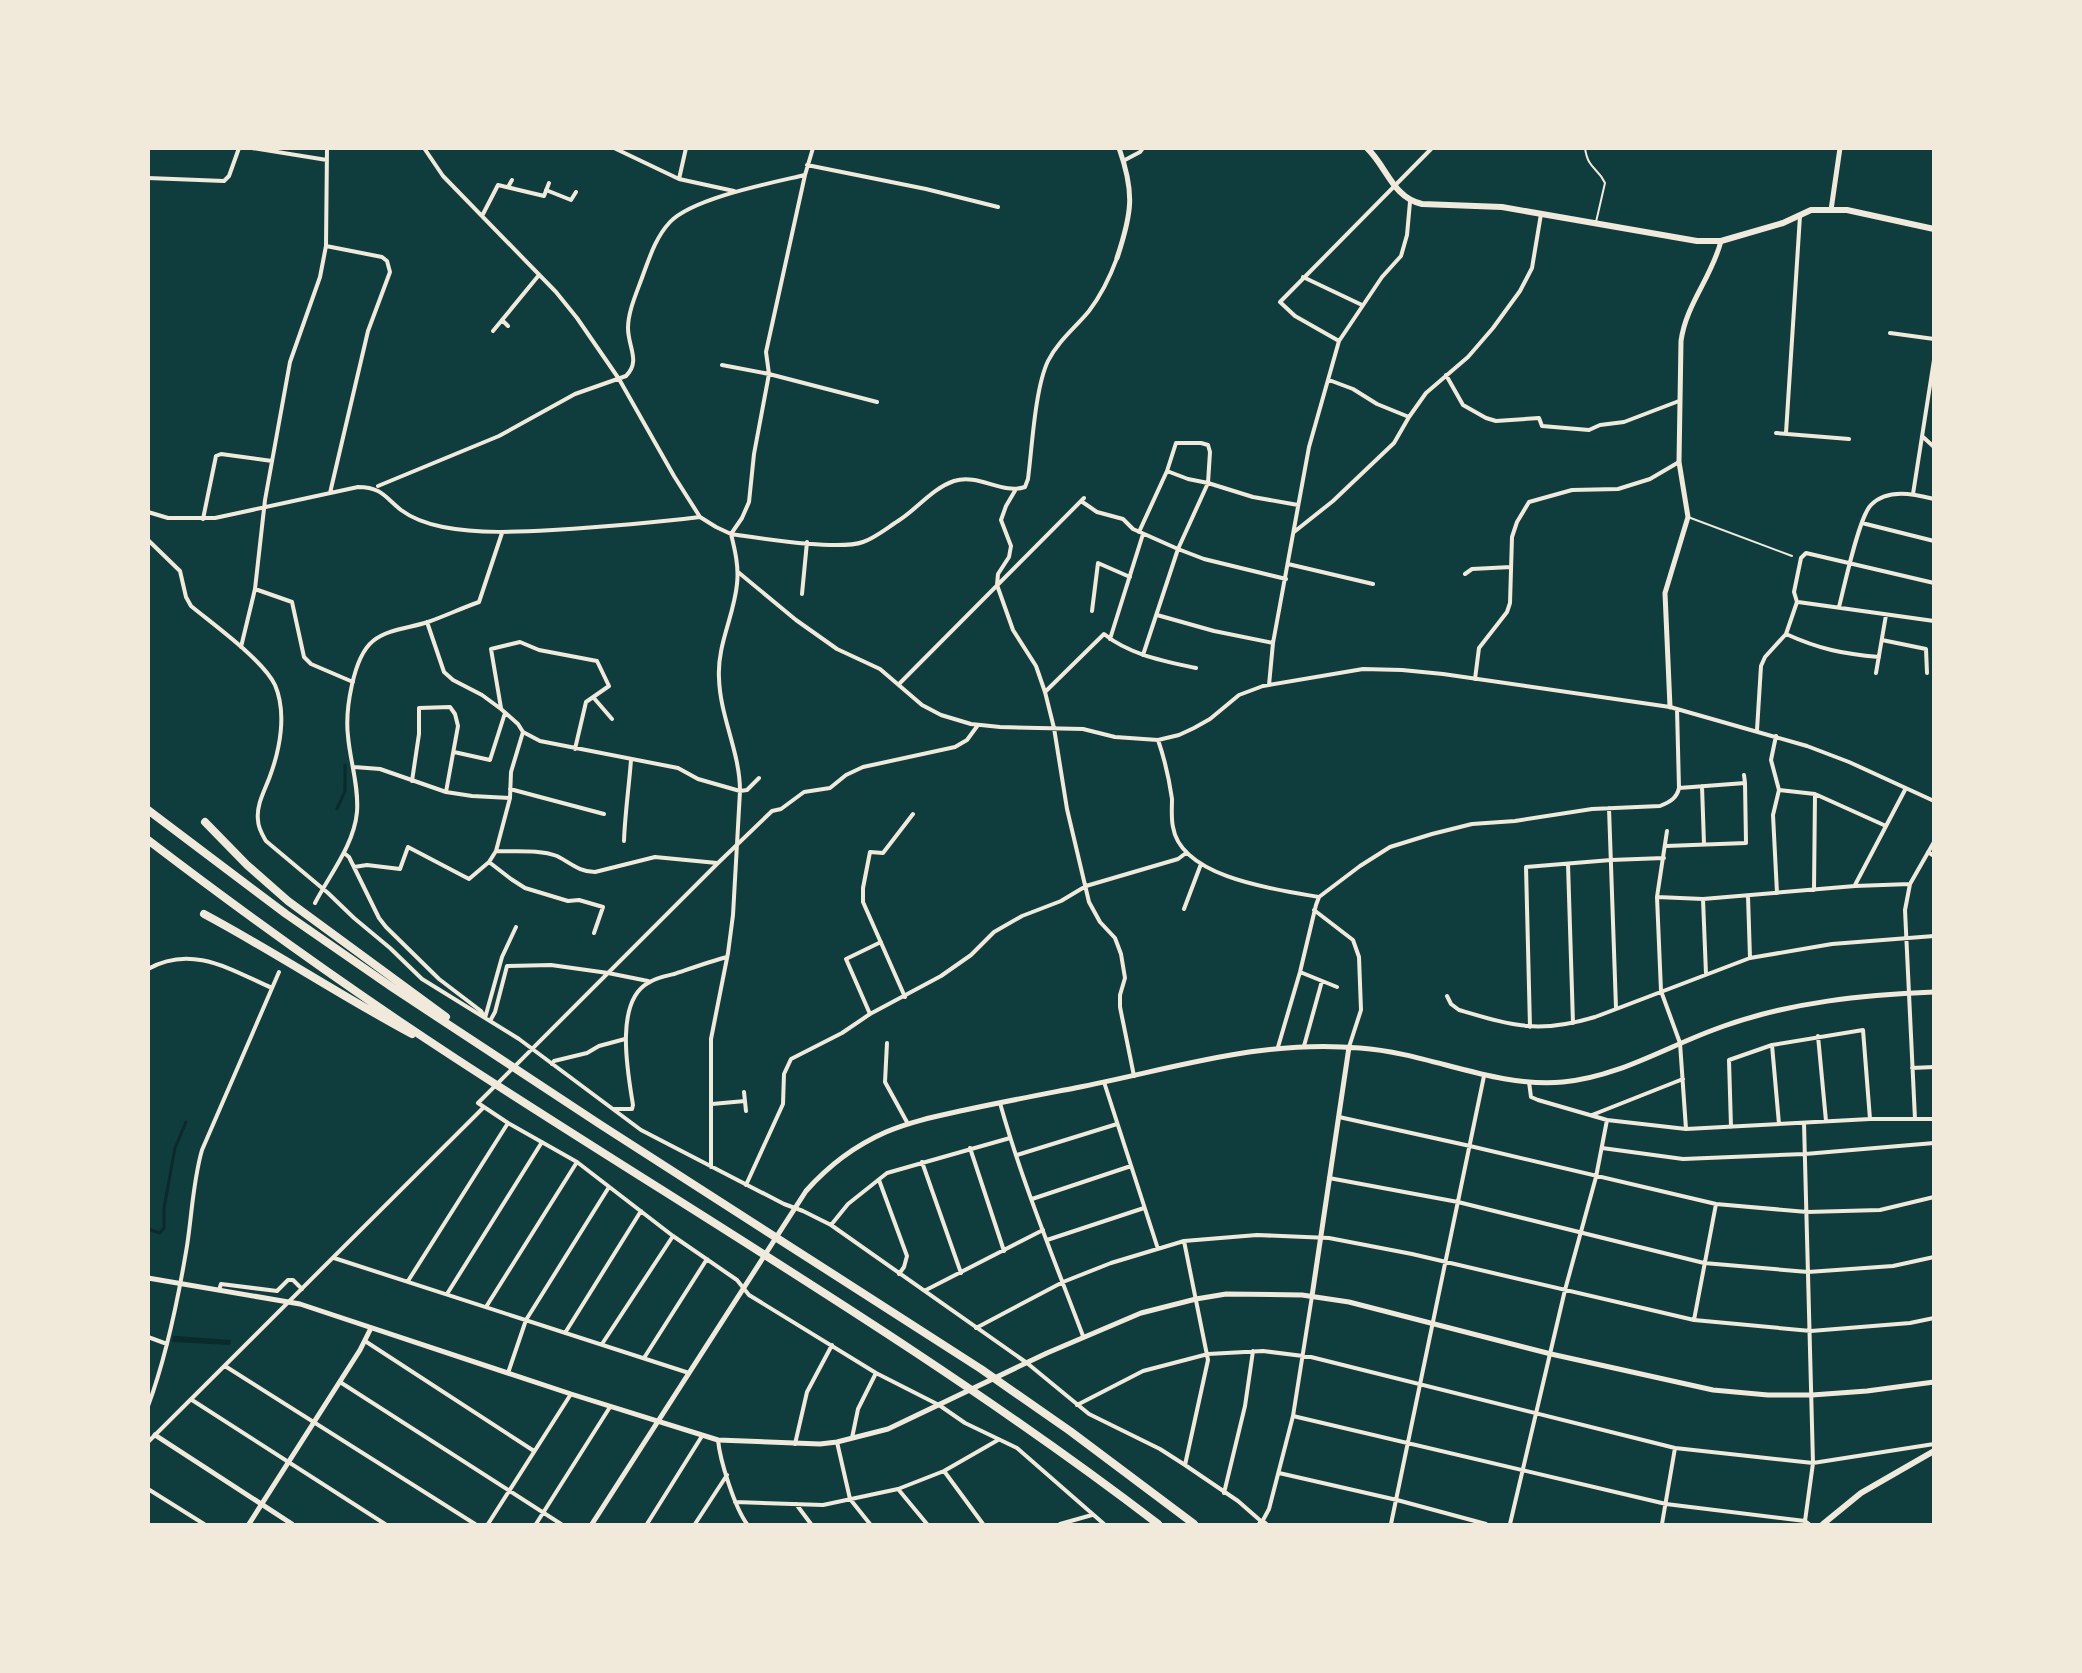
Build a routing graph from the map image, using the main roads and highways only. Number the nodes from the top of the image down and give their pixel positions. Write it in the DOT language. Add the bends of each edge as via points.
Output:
graph roads {
  1 [pos="1367,148"];
  2 [pos="1934,229"];
  3 [pos="148,810"];
  4 [pos="205,822"];
  5 [pos="148,840"];
  6 [pos="204,914"];
  7 [pos="460,1061"];
  8 [pos="549,1091"];
  9 [pos="1934,1451"];
  10 [pos="1158,1524"];
  11 [pos="1194,1524"];
  12 [pos="1823,1524"];
  1 -- 2 [label="main road" via="1394,187 1410,202 1422,204 1483,204 1697,241 1721,242 1783,223 1810,210 1847,210"];
  3 -- 8 [label="highway" via="286,914"];
  4 -- 8 [label="highway" via="288,901"];
  5 -- 7 [label="highway" via="274,933"];
  6 -- 7 [label="highway"];
  7 -- 10 [label="highway" via="959,1381"];
  8 -- 11 [label="highway" via="981,1369"];
  9 -- 12 [label="main road" via="1861,1493"];
}
